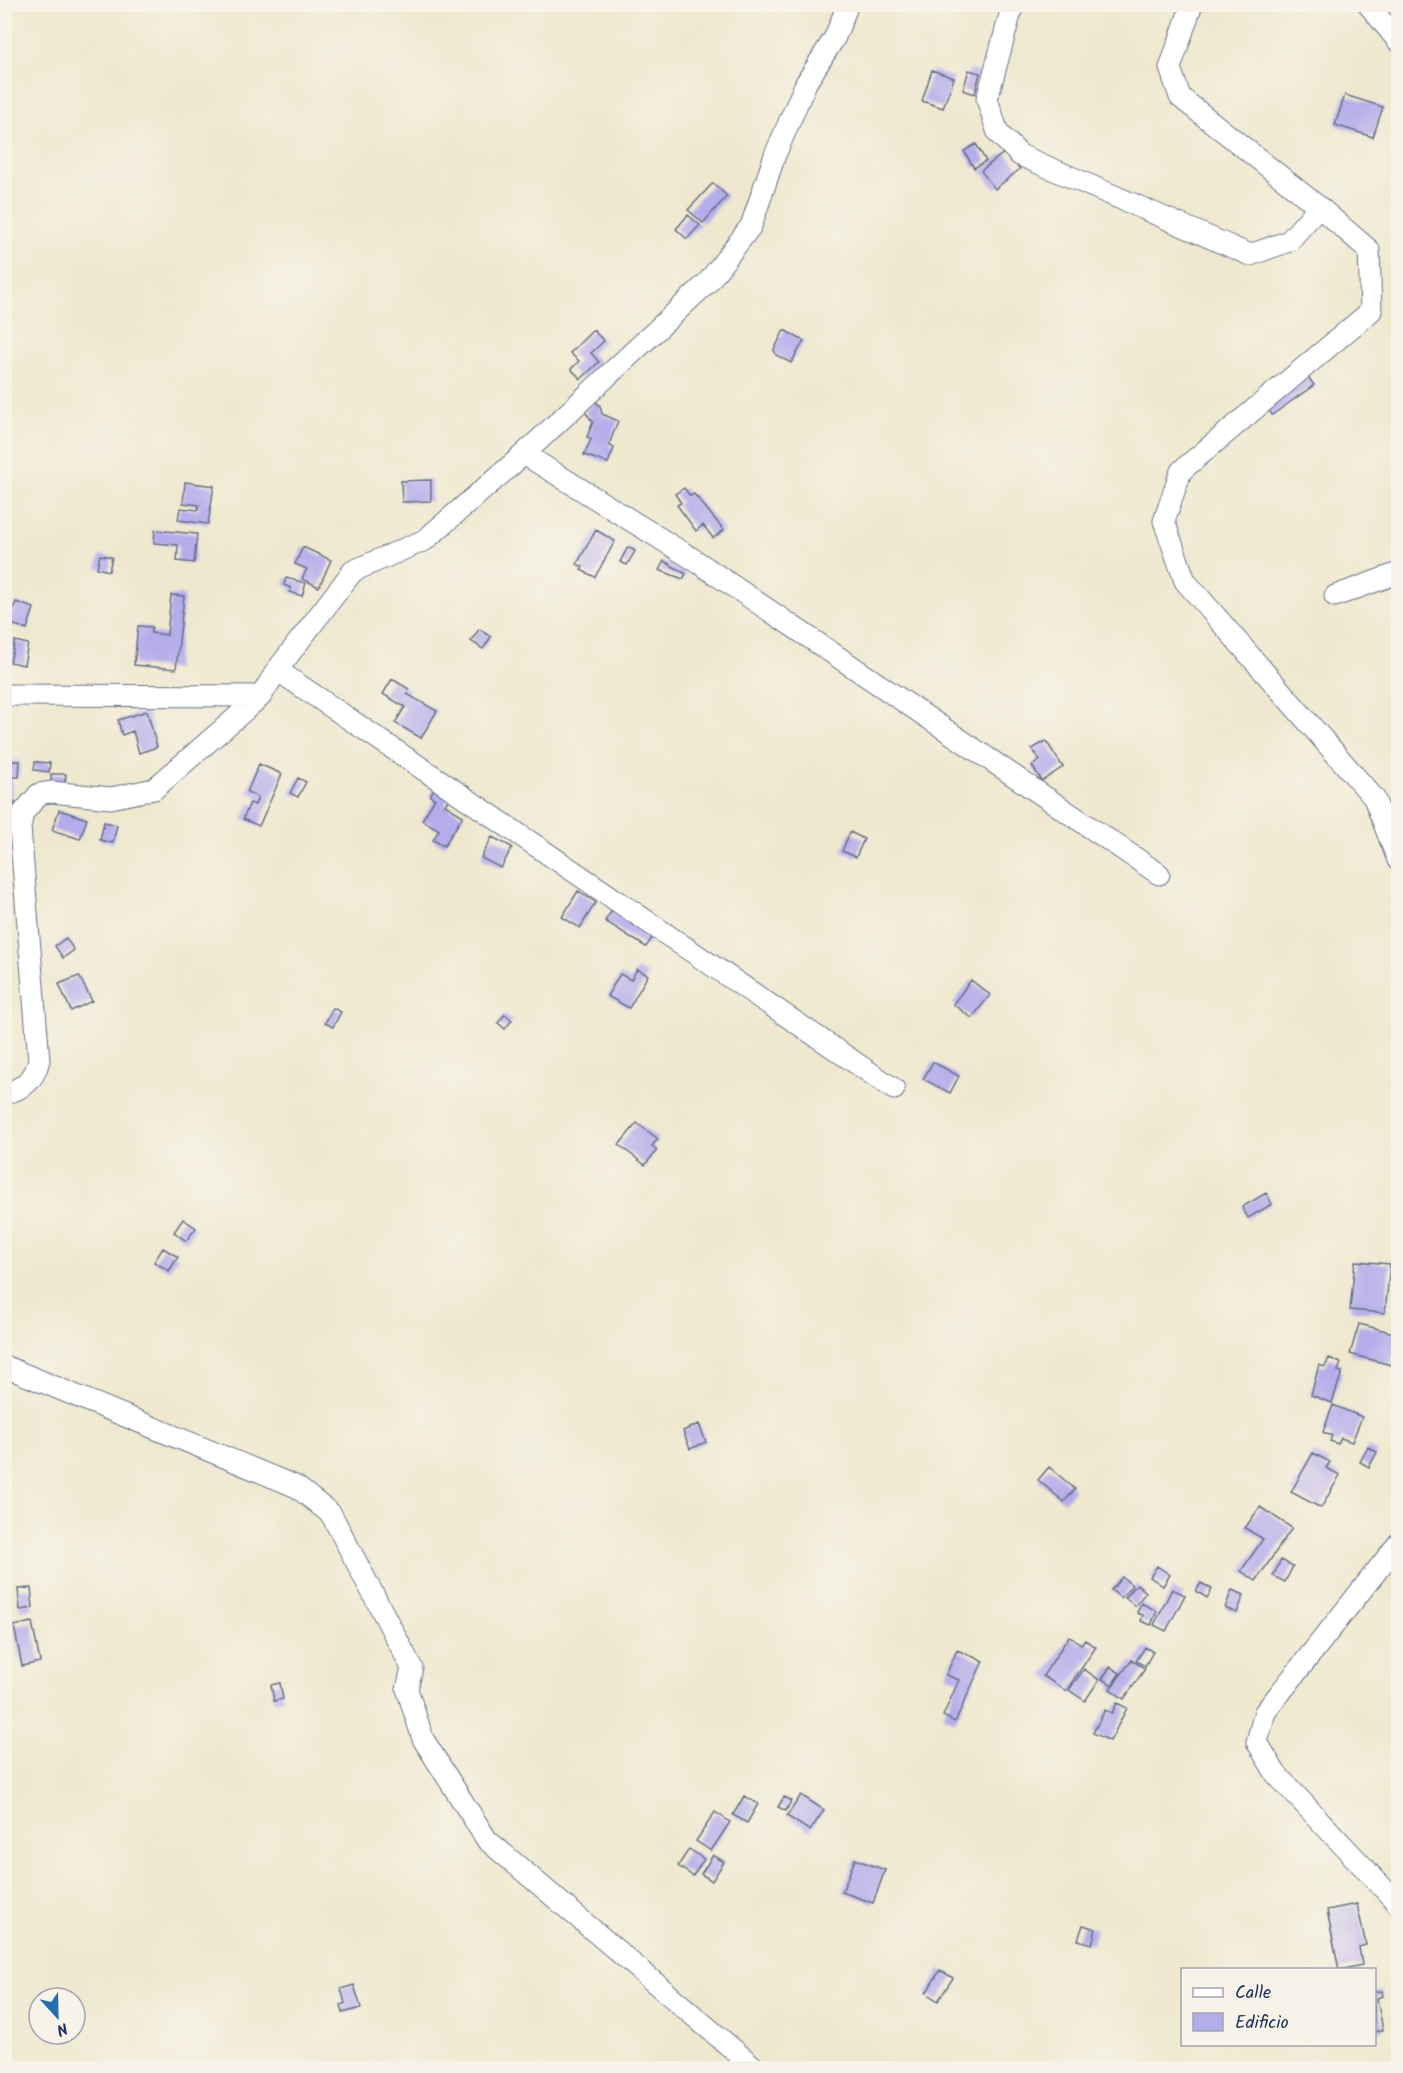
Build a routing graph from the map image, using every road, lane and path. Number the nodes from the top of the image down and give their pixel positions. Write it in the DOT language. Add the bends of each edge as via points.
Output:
graph roads {
  1 [pos="848,4"];
  2 [pos="1013,4"];
  3 [pos="1192,4"];
  4 [pos="1368,4"];
  5 [pos="1398,41"];
  6 [pos="1319,207"];
  7 [pos="524,454"];
  8 [pos="1398,573"];
  9 [pos="1335,596"];
  10 [pos="277,670"];
  11 [pos="4,695"];
  12 [pos="261,696"];
  13 [pos="1398,860"];
  14 [pos="1159,874"];
  15 [pos="894,1089"];
  16 [pos="4,1094"];
  17 [pos="4,1366"];
  18 [pos="1398,1544"];
  19 [pos="1398,1904"];
  20 [pos="755,2068"];
  1 -- 7 [label="street" via="774,155 751,226 708,282"];
  2 -- 6 [label="street" via="987,99 998,133 1020,155 1250,255 1289,241"];
  3 -- 6 [label="street" via="1170,68 1180,97"];
  4 -- 5 [label="street"];
  6 -- 13 [label="street" via="1369,250 1371,311 1181,471 1164,521 1185,581 1374,798"];
  7 -- 10 [label="street" via="424,540 353,572"];
  7 -- 14 [label="street" via="693,559"];
  8 -- 9 [label="street"];
  10 -- 12 [label="street"];
  10 -- 15 [label="street"];
  11 -- 12 [label="street"];
  12 -- 16 [label="street" via="154,789 111,798 39,794 23,813 20,828 39,1060 36,1074 23,1089"];
  17 -- 20 [label="street" via="297,1488 331,1514 412,1668 407,1689 423,1739 487,1840"];
  18 -- 19 [label="street" via="1264,1712 1257,1742 1276,1774"];
}
